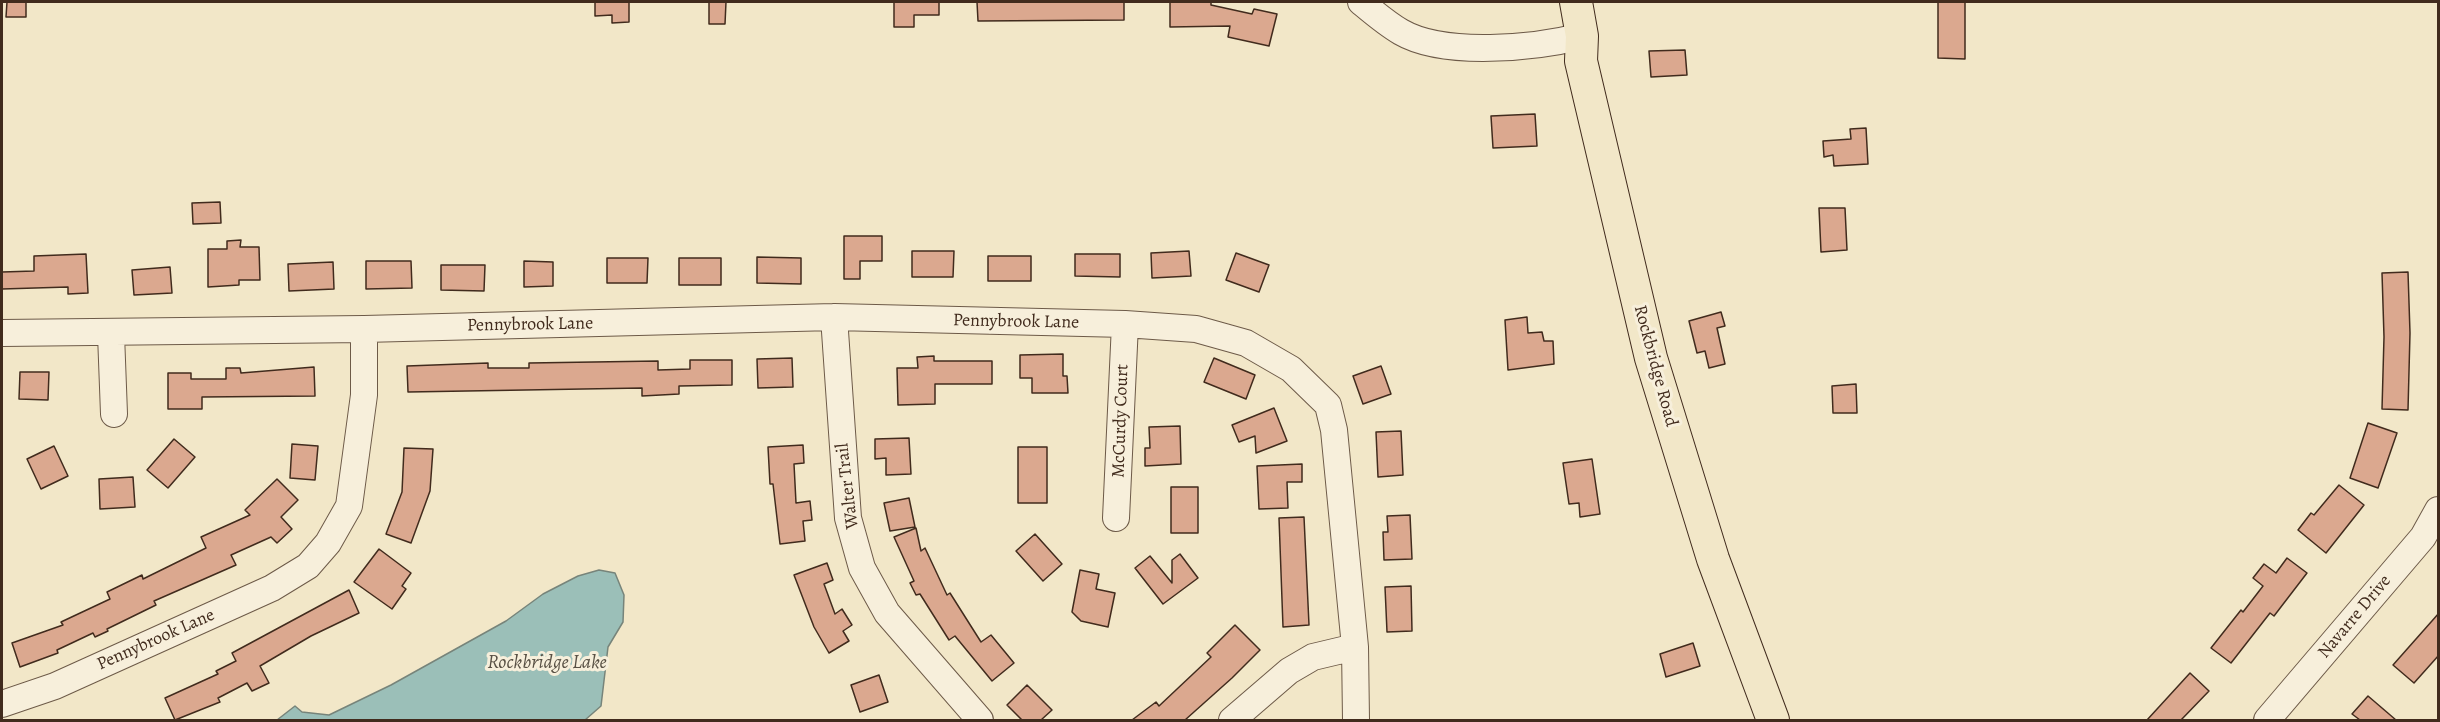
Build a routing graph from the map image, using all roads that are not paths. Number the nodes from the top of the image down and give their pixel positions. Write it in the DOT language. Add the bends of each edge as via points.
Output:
graph roads {
  1 [pos="1361,2"];
  2 [pos="1576,2"];
  3 [pos="1582,36"];
  4 [pos="834,317"];
  5 [pos="1125,324"];
  6 [pos="364,329"];
  7 [pos="2,333"];
  8 [pos="111,334"];
  9 [pos="114,414"];
  10 [pos="2439,510"];
  11 [pos="1116,518"];
  12 [pos="1355,647"];
  13 [pos="2,704"];
  14 [pos="981,720"];
  15 [pos="1232,720"];
  16 [pos="1356,720"];
  17 [pos="1773,720"];
  18 [pos="2267,720"];
  1 -- 3 [label="street" via="1402,33 1455,46 1549,45"];
  2 -- 3 [label="main road, Rockbridge Road"];
  3 -- 17 [label="main road, Rockbridge Road" via="1581,60 1651,358 1713,559"];
  4 -- 5 [label="street, Pennybrook Lane"];
  4 -- 6 [label="street, Pennybrook Lane"];
  4 -- 14 [label="street, Walter Trail" via="848,518 862,568 887,613"];
  5 -- 11 [label="street, McCurdy Court"];
  5 -- 12 [label="street, Pennybrook Lane" via="1196,329 1246,343 1291,369 1328,405 1334,430"];
  6 -- 8 [label="street, Pennybrook Lane"];
  6 -- 13 [label="street, Pennybrook Lane" via="364,395 349,506 328,543 308,566 272,588 66,681"];
  7 -- 8 [label="street, Pennybrook Lane"];
  8 -- 9 [label="street"];
  10 -- 18 [label="street, Navarre Drive" via="2423,537"];
  12 -- 15 [label="street" via="1313,657 1289,671"];
  12 -- 16 [label="street, Pennybrook Lane"];
}
